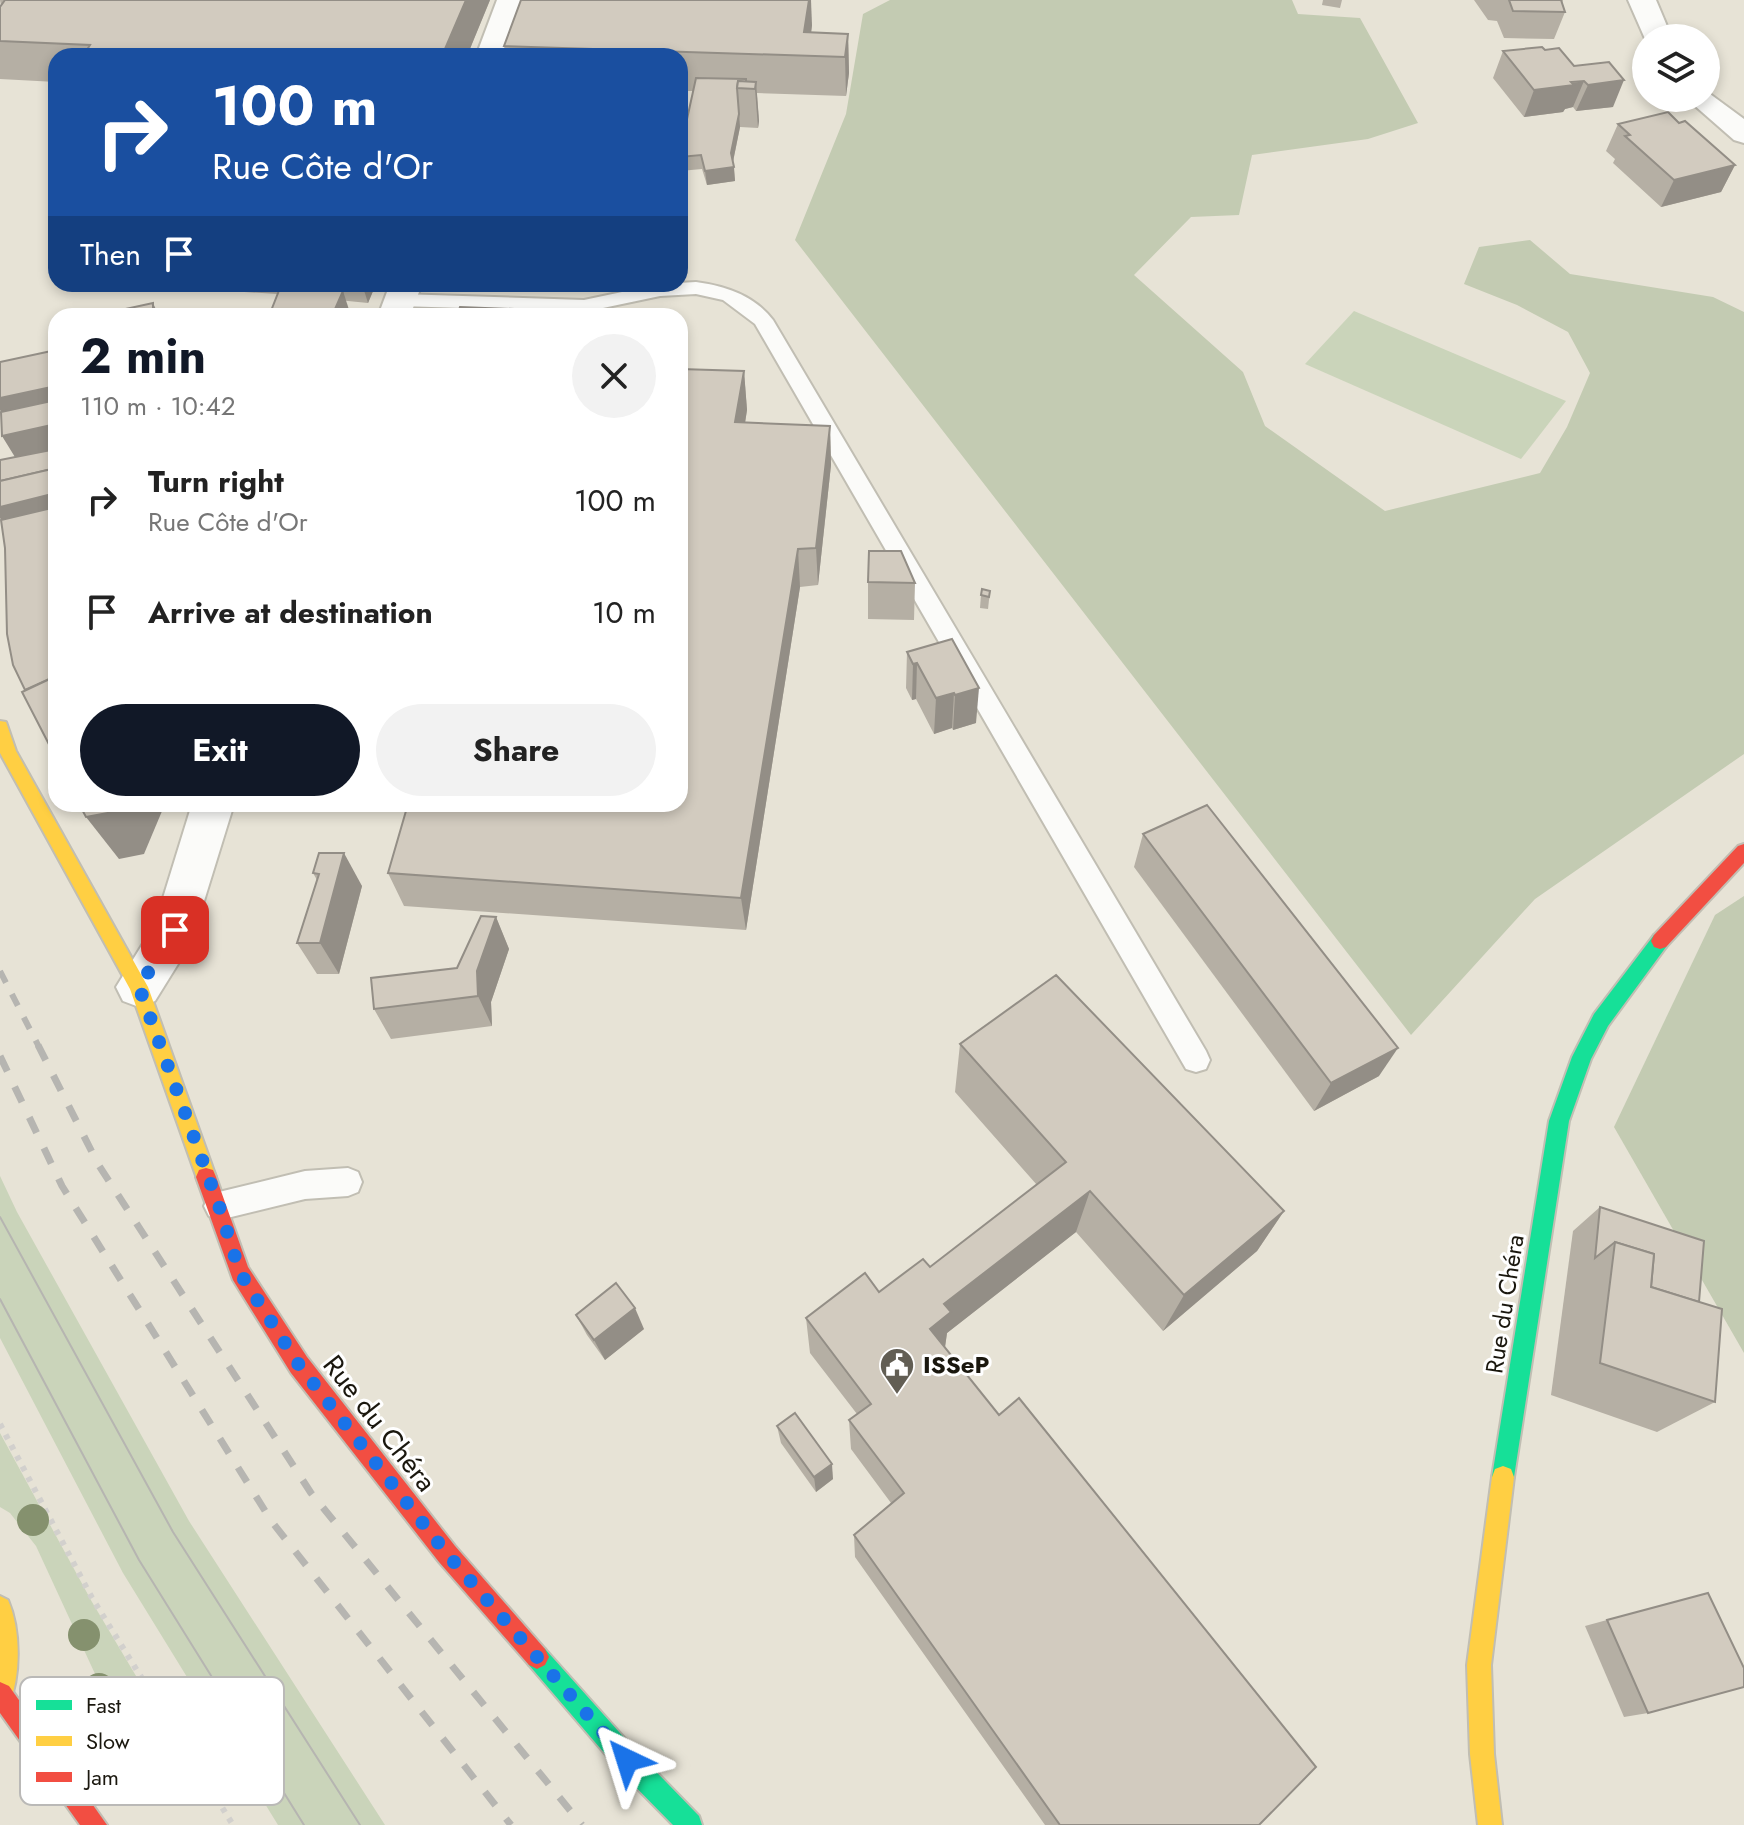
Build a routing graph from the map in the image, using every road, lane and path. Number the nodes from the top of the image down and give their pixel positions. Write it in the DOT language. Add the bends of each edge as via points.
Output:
graph roads {
  1 [pos="511,0"];
  2 [pos="1642,0"];
  3 [pos="1652,24"];
  4 [pos="493,48"];
  5 [pos="1717,112"];
  6 [pos="1744,134"];
  7 [pos="688,287"];
  8 [pos="650,292"];
  9 [pos="400,300"];
  10 [pos="0,727"];
  11 [pos="211,812"];
  12 [pos="1744,851"];
  13 [pos="139,987"];
  14 [pos="1196,1060"];
  15 [pos="348,1182"];
  16 [pos="219,1206"];
  17 [pos="0,1424"];
  18 [pos="0,1608"];
  19 [pos="141,1677"];
  20 [pos="1,1696"];
  21 [pos="20,1722"];
  22 [pos="80,1805"];
  23 [pos="221,1805"];
  24 [pos="95,1825"];
  25 [pos="233,1825"];
  26 [pos="690,1825"];
  27 [pos="1490,1825"];
  1 -- 4 [label="street"];
  2 -- 3 [label="street"];
  5 -- 6 [label="street"];
  7 -- 14 [label="lane" via="722,291 744,301 763,320"];
  8 -- 9 [label="lane" via="587,307"];
  10 -- 13 [label="street, Rue du Chéra" via="8,752"];
  11 -- 13 [label="street" via="175,930"];
  12 -- 27 [label="street, Rue du Chéra" via="1680,917 1601,1020 1559,1121 1509,1427 1479,1665"];
  13 -- 16 [label="street, Rue du Chéra"];
  15 -- 16 [label="lane" via="305,1185"];
  16 -- 26 [label="street, Rue du Chéra" via="240,1273 299,1365 447,1554"];
  17 -- 19 [label="path" via="92,1598"];
  18 -- 20 [label="street" via="6,1652"];
  20 -- 21 [label="street"];
  22 -- 24 [label="street"];
  23 -- 25 [label="path"];
}
